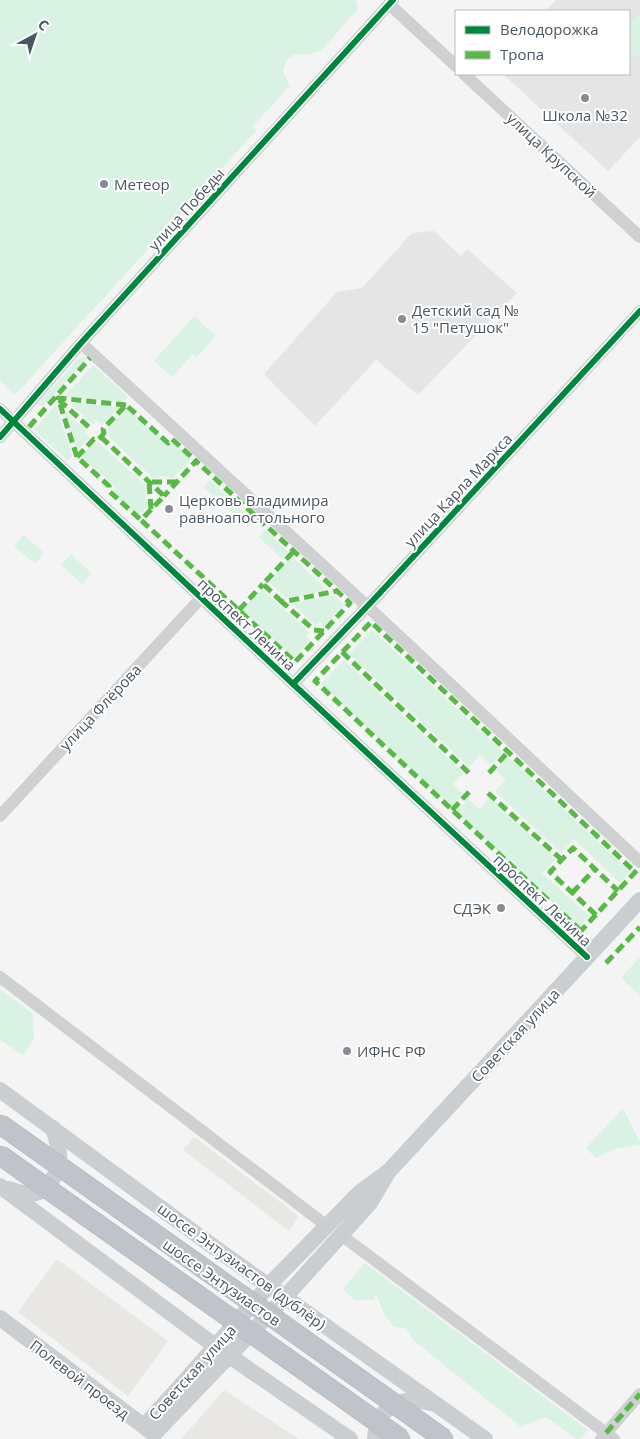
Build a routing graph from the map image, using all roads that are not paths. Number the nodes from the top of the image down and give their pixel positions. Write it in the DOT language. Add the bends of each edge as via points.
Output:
graph roads {
  1 [pos="391,2"];
  2 [pos="455,65"];
  3 [pos="465,75"];
  4 [pos="640,236"];
  5 [pos="638,318"];
  6 [pos="81,343"];
  7 [pos="0,409"];
  8 [pos="14,422"];
  9 [pos="0,437"];
  10 [pos="201,598"];
  11 [pos="368,606"];
  12 [pos="293,684"];
  13 [pos="0,816"];
  14 [pos="640,862"];
  15 [pos="640,900"];
  16 [pos="587,958"];
  17 [pos="0,977"];
  18 [pos="0,1090"];
  19 [pos="0,1124"];
  20 [pos="53,1128"];
  21 [pos="0,1155"];
  22 [pos="389,1171"];
  23 [pos="0,1185"];
  24 [pos="327,1226"];
  25 [pos="341,1235"];
  26 [pos="268,1285"];
  27 [pos="284,1297"];
  28 [pos="0,1318"];
  29 [pos="222,1350"];
  30 [pos="640,1394"];
  31 [pos="440,1408"];
  32 [pos="153,1433"];
  33 [pos="607,1437"];
  34 [pos="350,1439"];
  35 [pos="375,1439"];
  36 [pos="401,1439"];
  37 [pos="444,1439"];
  38 [pos="485,1439"];
  1 -- 2 [label="street"];
  1 -- 6 [label="street, улица Победы"];
  3 -- 4 [label="street, улица Крупской"];
  5 -- 11 [label="street, улица Карла Маркса"];
  6 -- 8 [label="street, улица Победы"];
  6 -- 11 [label="street"];
  7 -- 8 [label="street, проспект Ленина"];
  8 -- 9 [label="street, улица Победы"];
  8 -- 10 [label="street, проспект Ленина"];
  10 -- 12 [label="street, проспект Ленина"];
  10 -- 13 [label="street, улица Флёрова"];
  11 -- 12 [label="street, улица Карла Маркса"];
  11 -- 14 [label="street"];
  12 -- 16 [label="street, проспект Ленина"];
  15 -- 16 [label="main road, Советская улица"];
  16 -- 22 [label="main road, Советская улица"];
  17 -- 24 [label="street"];
  18 -- 20 [label="main road, шоссе Энтузиастов (дублёр)"];
  19 -- 37 [label="highway, шоссе Энтузиастов, bridge"];
  20 -- 23 [label="main road" via="60,1160 48,1185 36,1193 27,1194"];
  20 -- 26 [label="main road, шоссе Энтузиастов (дублёр)"];
  21 -- 36 [label="highway, шоссе Энтузиастов, bridge"];
  22 -- 24 [label="main road, Советская улица" via="359,1193"];
  22 -- 25 [label="main road, Советская улица" via="370,1203"];
  23 -- 29 [label="main road"];
  24 -- 26 [label="main road, Советская улица"];
  25 -- 27 [label="main road, Советская улица"];
  25 -- 33 [label="street"];
  26 -- 27 [label="main road, шоссе Энтузиастов (дублёр)"];
  26 -- 29 [label="main road, Советская улица"];
  27 -- 29 [label="main road, Советская улица"];
  27 -- 31 [label="main road, шоссе Энтузиастов (дублёр)"];
  28 -- 32 [label="main road, Полевой проезд"];
  29 -- 32 [label="main road, Советская улица" via="178,1390"];
  29 -- 34 [label="main road"];
  30 -- 33 [label="street"];
  31 -- 35 [label="main road" via="422,1401 398,1403 381,1417"];
  31 -- 38 [label="main road, шоссе Энтузиастов (дублёр)"];
}
